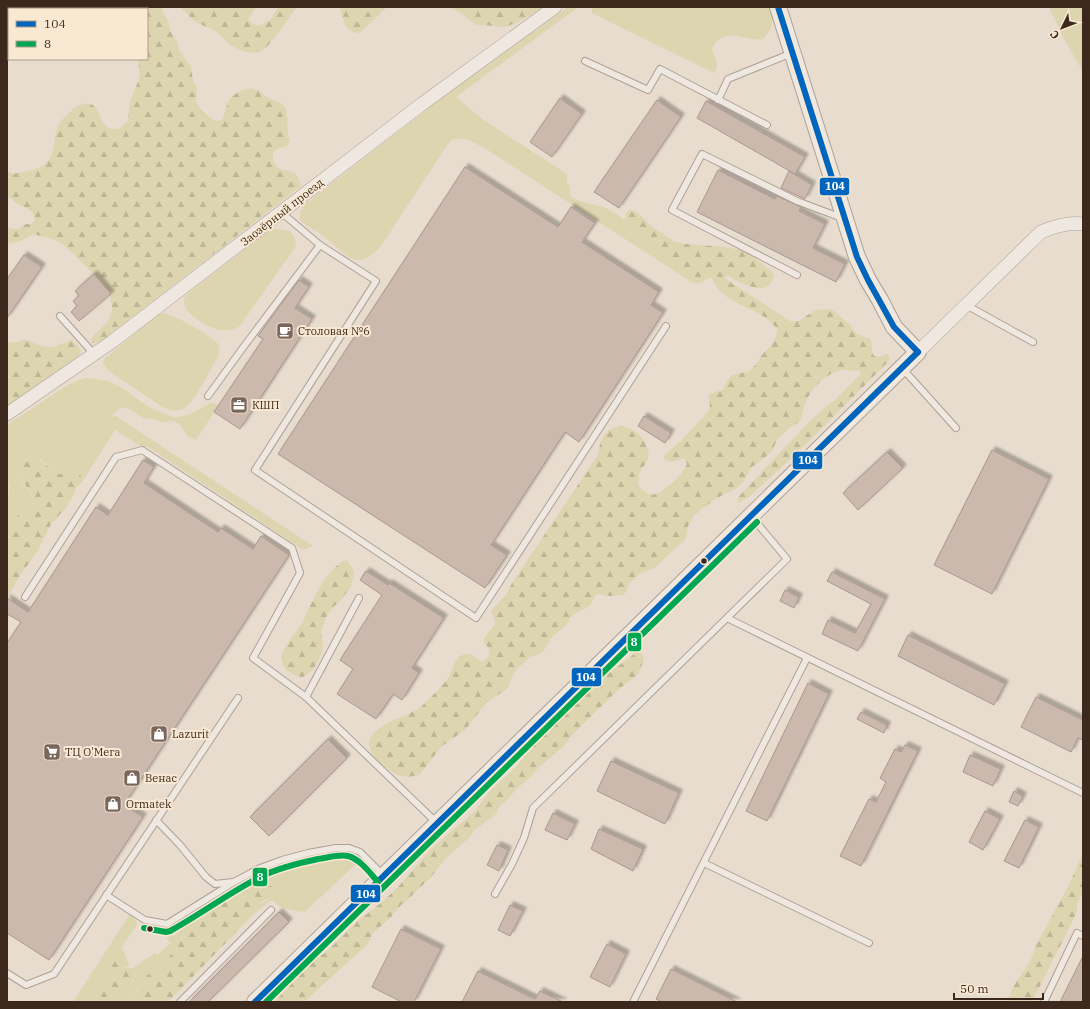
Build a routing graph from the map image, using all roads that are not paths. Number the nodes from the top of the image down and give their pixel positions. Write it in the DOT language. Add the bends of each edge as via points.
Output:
graph roads {
  1 [pos="555,7"];
  2 [pos="778,7"];
  3 [pos="793,53"];
  4 [pos="585,61"];
  5 [pos="718,100"];
  6 [pos="767,125"];
  7 [pos="282,213"];
  8 [pos="846,220"];
  9 [pos="1083,224"];
  10 [pos="320,244"];
  11 [pos="797,274"];
  12 [pos="966,304"];
  13 [pos="60,316"];
  14 [pos="666,326"];
  15 [pos="1033,342"];
  16 [pos="918,352"];
  17 [pos="94,354"];
  18 [pos="902,368"];
  19 [pos="208,396"];
  20 [pos="7,414"];
  21 [pos="956,428"];
  22 [pos="751,516"];
  23 [pos="25,597"];
  24 [pos="358,598"];
  25 [pos="727,618"];
  26 [pos="807,658"];
  27 [pos="306,697"];
  28 [pos="238,698"];
  29 [pos="1083,793"];
  30 [pos="156,820"];
  31 [pos="437,823"];
  32 [pos="704,863"];
  33 [pos="384,876"];
  34 [pos="234,882"];
  35 [pos="495,894"];
  36 [pos="106,895"];
  37 [pos="271,910"];
  38 [pos="1083,936"];
  39 [pos="869,943"];
  40 [pos="7,973"];
  41 [pos="180,1002"];
  42 [pos="255,1002"];
  43 [pos="633,1002"];
  44 [pos="1044,1002"];
  1 -- 7 [label="street, Заозёрный проезд" via="422,104"];
  2 -- 3 [label="street"];
  3 -- 5 [label="lane" via="728,79"];
  3 -- 8 [label="street"];
  4 -- 5 [label="lane" via="648,90 660,70"];
  5 -- 6 [label="lane"];
  7 -- 10 [label="lane"];
  7 -- 17 [label="street, Заозёрный проезд"];
  8 -- 11 [label="lane" via="797,201 702,154 672,210"];
  8 -- 16 [label="street" via="857,257 868,280 894,327"];
  9 -- 12 [label="street" via="1059,225 1042,232"];
  10 -- 14 [label="lane" via="376,281 255,470 476,618"];
  10 -- 19 [label="lane"];
  12 -- 15 [label="lane"];
  12 -- 16 [label="street"];
  13 -- 17 [label="lane"];
  16 -- 18 [label="street"];
  17 -- 20 [label="street, Заозёрный проезд"];
  18 -- 21 [label="lane"];
  18 -- 22 [label="street"];
  22 -- 25 [label="lane" via="787,559"];
  22 -- 31 [label="street"];
  23 -- 27 [label="lane" via="116,457 142,450 292,548 300,573 253,658"];
  24 -- 27 [label="lane"];
  25 -- 26 [label="lane"];
  25 -- 35 [label="lane" via="533,808 521,844"];
  26 -- 29 [label="lane"];
  26 -- 32 [label="lane"];
  27 -- 31 [label="lane"];
  28 -- 30 [label="lane"];
  30 -- 34 [label="lane" via="206,877 215,884"];
  30 -- 36 [label="lane"];
  31 -- 33 [label="street"];
  32 -- 39 [label="lane"];
  32 -- 43 [label="lane"];
  33 -- 34 [label="lane" via="360,852 336,848 282,860"];
  33 -- 42 [label="street"];
  34 -- 36 [label="lane" via="167,924 145,920"];
  36 -- 40 [label="lane" via="54,974 26,985"];
  37 -- 41 [label="lane"];
  38 -- 44 [label="lane" via="1076,933"];
}
